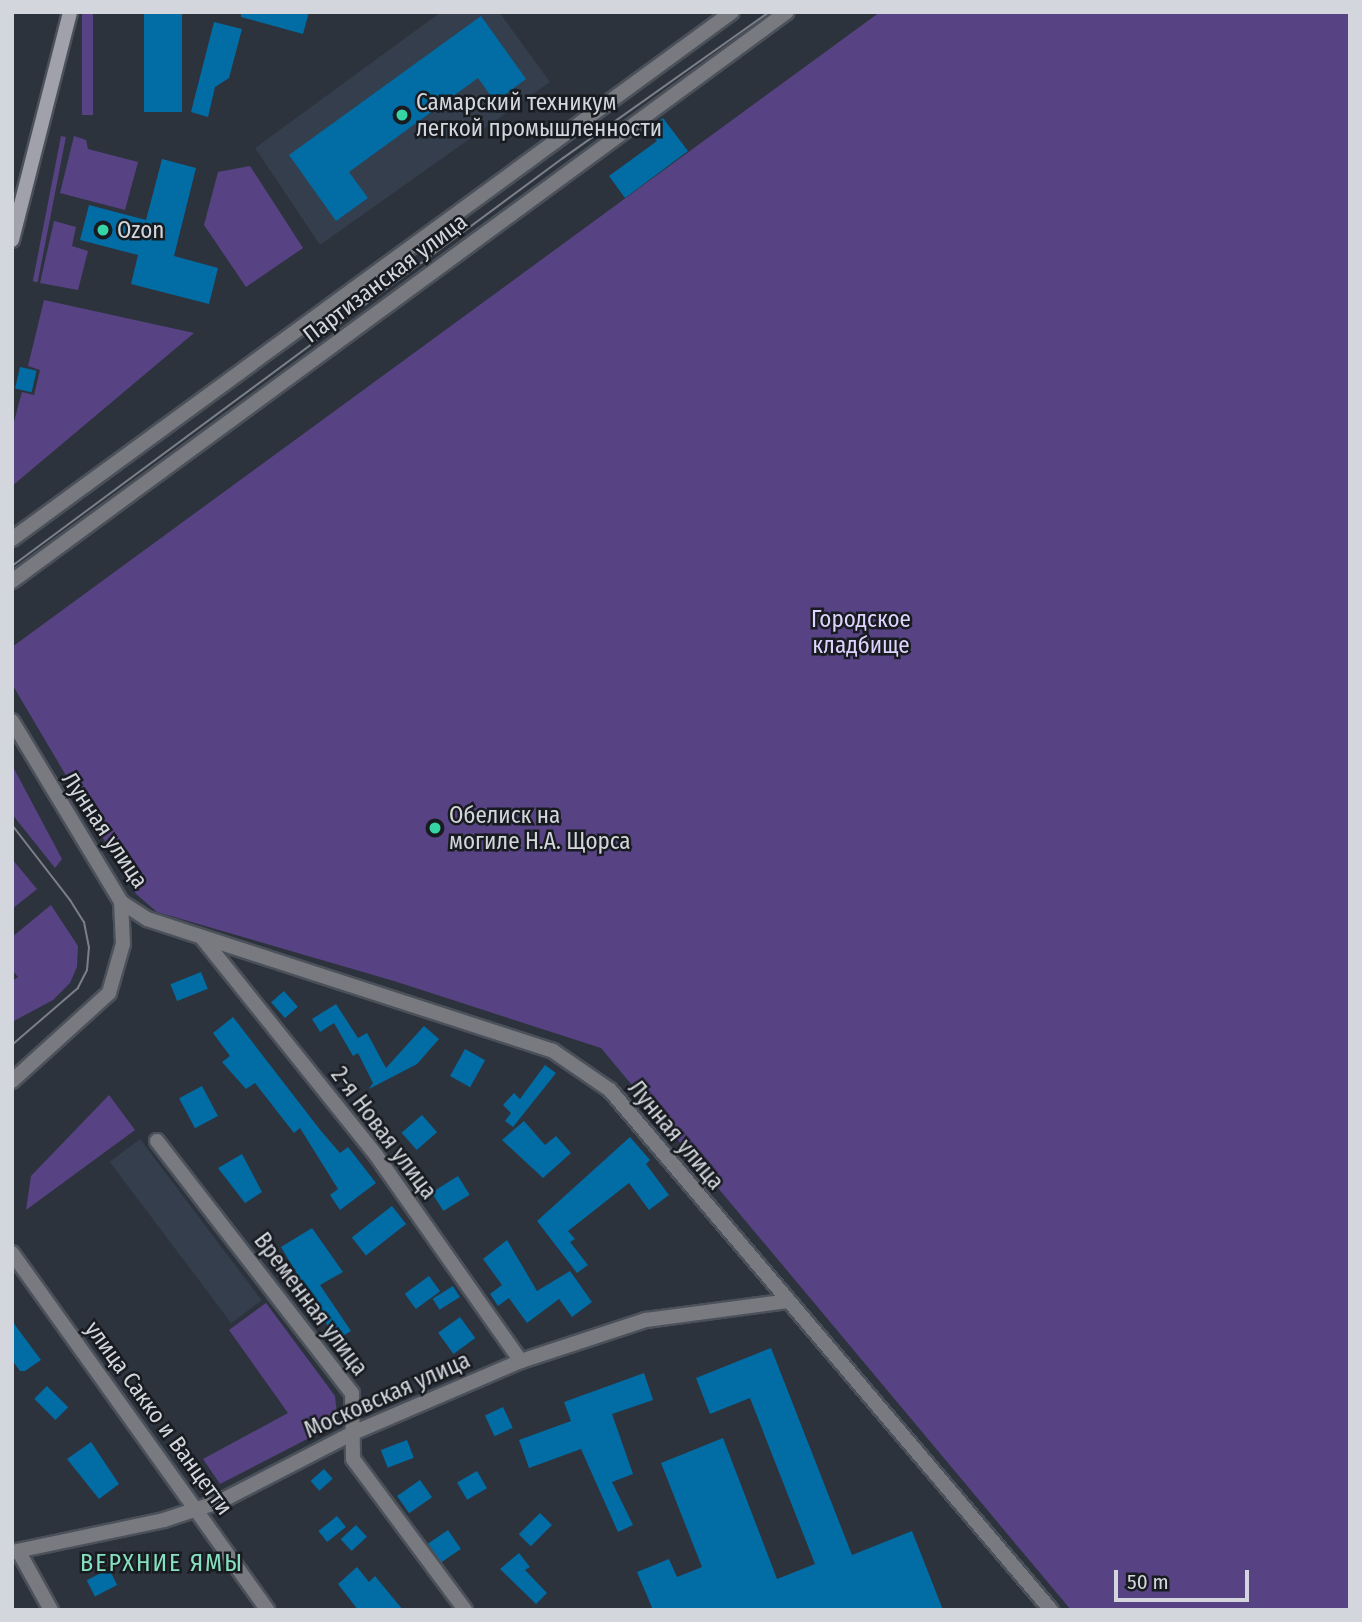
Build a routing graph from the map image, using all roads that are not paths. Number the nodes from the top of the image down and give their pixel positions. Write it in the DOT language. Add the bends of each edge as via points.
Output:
graph roads {
  1 [pos="70,12"];
  2 [pos="732,12"];
  3 [pos="786,12"];
  4 [pos="12,240"];
  5 [pos="12,539"];
  6 [pos="12,581"];
  7 [pos="12,721"];
  8 [pos="121,902"];
  9 [pos="203,939"];
  10 [pos="12,1081"];
  11 [pos="157,1141"];
  12 [pos="12,1254"];
  13 [pos="788,1301"];
  14 [pos="521,1361"];
  15 [pos="353,1433"];
  16 [pos="197,1508"];
  17 [pos="16,1552"];
  18 [pos="51,1610"];
  19 [pos="268,1610"];
  20 [pos="465,1610"];
  21 [pos="1051,1610"];
  1 -- 4 [label="main road"];
  2 -- 5 [label="street, Партизанская улица"];
  3 -- 6 [label="street, Партизанская улица"];
  7 -- 8 [label="street, Лунная улица"];
  8 -- 9 [label="street, Лунная улица" via="147,919"];
  8 -- 10 [label="street" via="123,944 109,993"];
  9 -- 13 [label="street, Лунная улица" via="553,1051 610,1090"];
  9 -- 14 [label="street, 2-я Новая улица" via="376,1155"];
  11 -- 15 [label="street, Временная улица" via="352,1393"];
  12 -- 16 [label="street, улица Сакко и Ванцетти"];
  13 -- 14 [label="street, Московская улица" via="646,1320"];
  13 -- 21 [label="street, Лунная улица"];
  14 -- 15 [label="street, Московская улица"];
  15 -- 16 [label="street, Московская улица"];
  15 -- 20 [label="street, Временная улица" via="353,1459"];
  16 -- 17 [label="street, Московская улица"];
  16 -- 19 [label="street, улица Сакко и Ванцетти"];
  17 -- 18 [label="street"];
}
